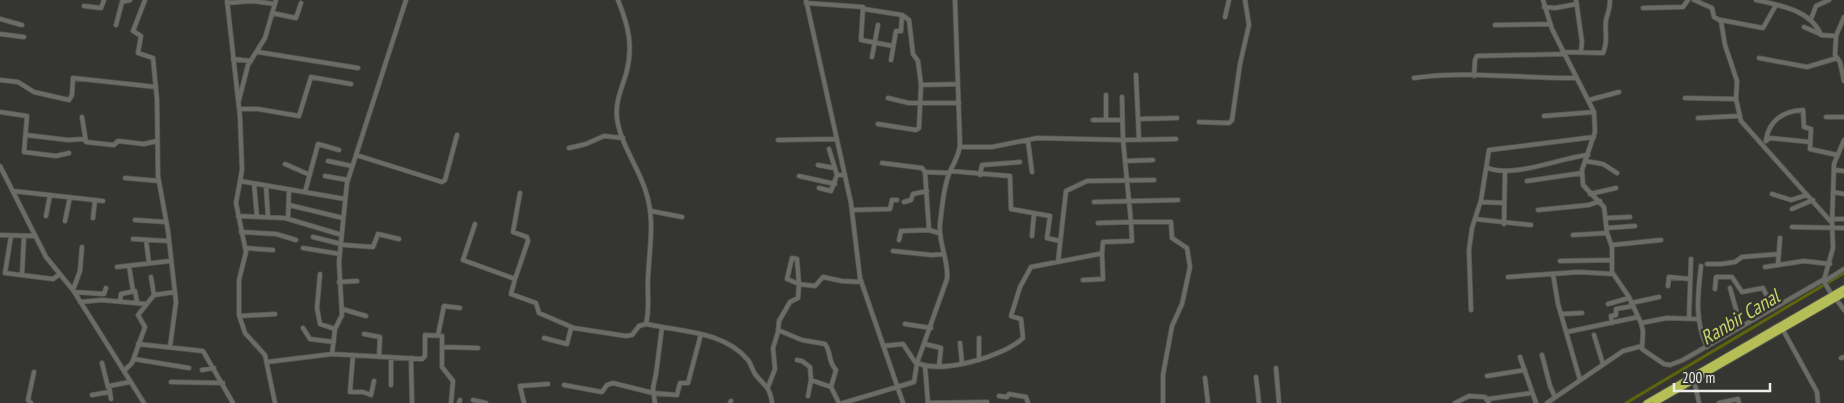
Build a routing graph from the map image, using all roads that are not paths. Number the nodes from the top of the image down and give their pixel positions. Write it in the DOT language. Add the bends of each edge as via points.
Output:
graph roads {
  1 [pos="104,0"];
  2 [pos="130,0"];
  3 [pos="145,0"];
  4 [pos="247,0"];
  5 [pos="406,0"];
  6 [pos="618,0"];
  7 [pos="955,0"];
  8 [pos="1229,0"];
  9 [pos="1245,0"];
  10 [pos="1543,0"];
  11 [pos="1610,0"];
  12 [pos="1688,0"];
  13 [pos="1694,0"];
  14 [pos="1756,0"];
  15 [pos="1779,0"];
  16 [pos="1829,0"];
  17 [pos="227,1"];
  18 [pos="806,1"];
  19 [pos="275,2"];
  20 [pos="301,2"];
  21 [pos="1577,2"];
  22 [pos="1777,5"];
  23 [pos="84,6"];
  24 [pos="1544,6"];
  25 [pos="1643,8"];
  26 [pos="864,9"];
  27 [pos="272,13"];
  28 [pos="902,15"];
  29 [pos="1225,17"];
  30 [pos="1844,17"];
  31 [pos="0,18"];
  32 [pos="1811,19"];
  33 [pos="1721,20"];
  34 [pos="116,24"];
  35 [pos="1550,24"];
  36 [pos="22,25"];
  37 [pos="878,25"];
  38 [pos="1495,25"];
  39 [pos="1804,27"];
  40 [pos="0,34"];
  41 [pos="1820,34"];
  42 [pos="1836,36"];
  43 [pos="24,37"];
  44 [pos="875,43"];
  45 [pos="894,46"];
  46 [pos="1580,51"];
  47 [pos="258,52"];
  48 [pos="1563,53"];
  49 [pos="872,57"];
  50 [pos="1759,58"];
  51 [pos="233,59"];
  52 [pos="891,60"];
  53 [pos="1840,60"];
  54 [pos="251,61"];
  55 [pos="358,68"];
  56 [pos="1136,76"];
  57 [pos="1474,76"];
  58 [pos="1414,78"];
  59 [pos="1576,78"];
  60 [pos="0,80"];
  61 [pos="1844,81"];
  62 [pos="351,84"];
  63 [pos="958,84"];
  64 [pos="921,85"];
  65 [pos="156,87"];
  66 [pos="1618,92"];
  67 [pos="1106,95"];
  68 [pos="1122,97"];
  69 [pos="888,98"];
  70 [pos="1685,98"];
  71 [pos="1736,99"];
  72 [pos="239,100"];
  73 [pos="1589,100"];
  74 [pos="920,102"];
  75 [pos="959,103"];
  76 [pos="240,109"];
  77 [pos="0,112"];
  78 [pos="1594,112"];
  79 [pos="1544,116"];
  80 [pos="1738,116"];
  81 [pos="82,117"];
  82 [pos="1844,117"];
  83 [pos="1177,118"];
  84 [pos="1698,118"];
  85 [pos="1826,118"];
  86 [pos="1138,119"];
  87 [pos="1093,120"];
  88 [pos="1106,120"];
  89 [pos="1122,120"];
  90 [pos="1200,122"];
  91 [pos="878,124"];
  92 [pos="26,135"];
  93 [pos="456,135"];
  94 [pos="1594,137"];
  95 [pos="624,138"];
  96 [pos="84,139"];
  97 [pos="836,139"];
  98 [pos="1176,139"];
  99 [pos="778,140"];
  100 [pos="1123,140"];
  101 [pos="1139,140"];
  102 [pos="1766,140"];
  103 [pos="1844,140"];
  104 [pos="157,141"];
  105 [pos="1028,141"];
  106 [pos="1810,142"];
  107 [pos="1763,146"];
  108 [pos="960,147"];
  109 [pos="569,148"];
  110 [pos="829,149"];
  111 [pos="339,150"];
  112 [pos="69,153"];
  113 [pos="356,155"];
  114 [pos="1588,155"];
  115 [pos="1837,155"];
  116 [pos="1153,160"];
  117 [pos="328,161"];
  118 [pos="1125,161"];
  119 [pos="1586,161"];
  120 [pos="1020,162"];
  121 [pos="882,163"];
  122 [pos="285,164"];
  123 [pos="818,165"];
  124 [pos="0,166"];
  125 [pos="352,166"];
  126 [pos="834,168"];
  127 [pos="1488,168"];
  128 [pos="1834,170"];
  129 [pos="1505,171"];
  130 [pos="1844,171"];
  131 [pos="925,172"];
  132 [pos="950,172"];
  133 [pos="1032,172"];
  134 [pos="1582,173"];
  135 [pos="1618,173"];
  136 [pos="310,175"];
  137 [pos="837,175"];
  138 [pos="845,175"];
  139 [pos="980,175"];
  140 [pos="325,176"];
  141 [pos="799,176"];
  142 [pos="125,178"];
  143 [pos="348,180"];
  144 [pos="1154,180"];
  145 [pos="158,181"];
  146 [pos="240,181"];
  147 [pos="1127,181"];
  148 [pos="1527,181"];
  149 [pos="254,184"];
  150 [pos="836,184"];
  151 [pos="266,186"];
  152 [pos="819,188"];
  153 [pos="1616,188"];
  154 [pos="289,190"];
  155 [pos="13,191"];
  156 [pos="927,191"];
  157 [pos="305,192"];
  158 [pos="520,192"];
  159 [pos="1833,192"];
  160 [pos="1590,194"];
  161 [pos="1772,194"];
  162 [pos="1844,194"];
  163 [pos="50,195"];
  164 [pos="1807,195"];
  165 [pos="70,197"];
  166 [pos="345,199"];
  167 [pos="95,200"];
  168 [pos="897,200"];
  169 [pos="1178,200"];
  170 [pos="1813,200"];
  171 [pos="103,201"];
  172 [pos="1129,201"];
  173 [pos="1600,201"];
  174 [pos="904,202"];
  175 [pos="1094,202"];
  176 [pos="1481,202"];
  177 [pos="1504,203"];
  178 [pos="288,205"];
  179 [pos="1792,208"];
  180 [pos="852,210"];
  181 [pos="1538,210"];
  182 [pos="651,211"];
  183 [pos="1034,214"];
  184 [pos="46,216"];
  185 [pos="238,216"];
  186 [pos="257,217"];
  187 [pos="268,217"];
  188 [pos="682,217"];
  189 [pos="1630,217"];
  190 [pos="93,218"];
  191 [pos="288,218"];
  192 [pos="343,218"];
  193 [pos="1606,218"];
  194 [pos="1475,219"];
  195 [pos="1844,219"];
  196 [pos="135,220"];
  197 [pos="65,221"];
  198 [pos="166,222"];
  199 [pos="1131,222"];
  200 [pos="1098,223"];
  201 [pos="1833,223"];
  202 [pos="475,224"];
  203 [pos="1504,224"];
  204 [pos="1531,226"];
  205 [pos="1635,226"];
  206 [pos="1792,227"];
  207 [pos="1844,228"];
  208 [pos="929,230"];
  209 [pos="1607,231"];
  210 [pos="241,232"];
  211 [pos="940,233"];
  212 [pos="0,235"];
  213 [pos="342,235"];
  214 [pos="1573,235"];
  215 [pos="11,236"];
  216 [pos="24,236"];
  217 [pos="35,236"];
  218 [pos="1032,236"];
  219 [pos="313,237"];
  220 [pos="1780,238"];
  221 [pos="133,239"];
  222 [pos="399,239"];
  223 [pos="146,240"];
  224 [pos="296,240"];
  225 [pos="899,240"];
  226 [pos="1661,240"];
  227 [pos="168,241"];
  228 [pos="1060,241"];
  229 [pos="342,244"];
  230 [pos="1612,245"];
  231 [pos="82,247"];
  232 [pos="246,248"];
  233 [pos="302,248"];
  234 [pos="273,250"];
  235 [pos="893,251"];
  236 [pos="1102,253"];
  237 [pos="340,254"];
  238 [pos="944,254"];
  239 [pos="1779,254"];
  240 [pos="1691,259"];
  241 [pos="1560,260"];
  242 [pos="1612,260"];
  243 [pos="170,261"];
  244 [pos="1058,262"];
  245 [pos="149,263"];
  246 [pos="1708,264"];
  247 [pos="1722,264"];
  248 [pos="1778,264"];
  249 [pos="1830,264"];
  250 [pos="130,266"];
  251 [pos="1701,266"];
  252 [pos="117,267"];
  253 [pos="1765,267"];
  254 [pos="1844,269"];
  255 [pos="60,274"];
  256 [pos="320,274"];
  257 [pos="1553,274"];
  258 [pos="1613,274"];
  259 [pos="22,275"];
  260 [pos="1722,276"];
  261 [pos="151,277"];
  262 [pos="1508,277"];
  263 [pos="515,279"];
  264 [pos="1690,279"];
  265 [pos="1083,280"];
  266 [pos="357,281"];
  267 [pos="1825,281"];
  268 [pos="339,282"];
  269 [pos="861,282"];
  270 [pos="799,284"];
  271 [pos="1668,286"];
  272 [pos="106,288"];
  273 [pos="1715,288"];
  274 [pos="1730,288"];
  275 [pos="1844,288"];
  276 [pos="73,291"];
  277 [pos="133,291"];
  278 [pos="175,292"];
  279 [pos="154,294"];
  280 [pos="1844,294"];
  281 [pos="1833,295"];
  282 [pos="1659,297"];
  283 [pos="1629,298"];
  284 [pos="80,302"];
  285 [pos="120,302"];
  286 [pos="137,302"];
  287 [pos="146,304"];
  288 [pos="1608,304"];
  289 [pos="1632,304"];
  290 [pos="460,308"];
  291 [pos="342,309"];
  292 [pos="1773,309"];
  293 [pos="1471,310"];
  294 [pos="1844,310"];
  295 [pos="1582,313"];
  296 [pos="275,314"];
  297 [pos="1562,314"];
  298 [pos="240,316"];
  299 [pos="366,316"];
  300 [pos="1638,318"];
  301 [pos="1688,318"];
  302 [pos="1698,319"];
  303 [pos="1612,323"];
  304 [pos="1641,323"];
  305 [pos="646,324"];
  306 [pos="905,324"];
  307 [pos="662,327"];
  308 [pos="1741,327"];
  309 [pos="303,328"];
  310 [pos="571,328"];
  311 [pos="931,328"];
  312 [pos="1782,328"];
  313 [pos="335,329"];
  314 [pos="778,330"];
  315 [pos="1567,332"];
  316 [pos="364,334"];
  317 [pos="701,334"];
  318 [pos="1594,335"];
  319 [pos="438,336"];
  320 [pos="544,338"];
  321 [pos="979,338"];
  322 [pos="334,342"];
  323 [pos="960,343"];
  324 [pos="138,344"];
  325 [pos="925,344"];
  326 [pos="883,346"];
  327 [pos="1642,346"];
  328 [pos="170,347"];
  329 [pos="443,347"];
  330 [pos="1707,347"];
  331 [pos="478,348"];
  332 [pos="332,354"];
  333 [pos="353,355"];
  334 [pos="1542,355"];
  335 [pos="379,356"];
  336 [pos="391,357"];
  337 [pos="1520,357"];
  338 [pos="411,358"];
  339 [pos="134,359"];
  340 [pos="797,360"];
  341 [pos="979,360"];
  342 [pos="267,362"];
  343 [pos="102,363"];
  344 [pos="962,363"];
  345 [pos="917,364"];
  346 [pos="1603,364"];
  347 [pos="925,366"];
  348 [pos="939,366"];
  349 [pos="189,368"];
  350 [pos="214,368"];
  351 [pos="1276,368"];
  352 [pos="202,370"];
  353 [pos="1524,370"];
  354 [pos="124,371"];
  355 [pos="34,372"];
  356 [pos="1487,376"];
  357 [pos="1256,377"];
  358 [pos="1204,378"];
  359 [pos="811,380"];
  360 [pos="1580,380"];
  361 [pos="1694,380"];
  362 [pos="374,381"];
  363 [pos="130,382"];
  364 [pos="171,382"];
  365 [pos="223,383"];
  366 [pos="548,384"];
  367 [pos="391,385"];
  368 [pos="564,385"];
  369 [pos="831,386"];
  370 [pos="108,387"];
  371 [pos="768,387"];
  372 [pos="898,387"];
  373 [pos="110,392"];
  374 [pos="653,393"];
  375 [pos="1532,393"];
  376 [pos="92,395"];
  377 [pos="808,396"];
  378 [pos="866,396"];
  379 [pos="999,396"];
  380 [pos="1555,397"];
  381 [pos="112,399"];
  382 [pos="472,400"];
  383 [pos="1488,401"];
  384 [pos="987,402"];
  385 [pos="31,403"];
  386 [pos="144,403"];
  387 [pos="233,403"];
  388 [pos="274,403"];
  389 [pos="412,403"];
  390 [pos="451,403"];
  391 [pos="486,403"];
  392 [pos="524,403"];
  393 [pos="655,403"];
  394 [pos="772,403"];
  395 [pos="841,403"];
  396 [pos="866,403"];
  397 [pos="903,403"];
  398 [pos="1028,403"];
  399 [pos="1163,403"];
  400 [pos="1208,403"];
  401 [pos="1259,403"];
  402 [pos="1279,403"];
  403 [pos="1455,403"];
  404 [pos="1536,403"];
  405 [pos="1547,403"];
  406 [pos="1646,403"];
  407 [pos="1655,403"];
  408 [pos="1699,403"];
  409 [pos="1719,403"];
  410 [pos="1739,403"];
  411 [pos="1818,403"];
  1 -- 23 [label="street" via="101,8"];
  2 -- 34 [label="street" via="122,2"];
  3 -- 65 [label="street" via="133,32 141,36 138,53 153,56"];
  4 -- 17 [label="street"];
  4 -- 19 [label="street"];
  5 -- 113 [label="street"];
  6 -- 95 [label="street" via="631,40 627,72 617,108"];
  7 -- 63 [label="street"];
  8 -- 29 [label="street"];
  9 -- 90 [label="street" via="1249,24 1232,120 1229,123"];
  10 -- 24 [label="street"];
  11 -- 46 [label="street" via="1604,52"];
  12 -- 25 [label="street" via="1683,7"];
  13 -- 33 [label="street" via="1712,8 1714,17"];
  14 -- 22 [label="street"];
  15 -- 22 [label="street"];
  16 -- 32 [label="street" via="1816,6"];
  17 -- 51 [label="street"];
  18 -- 26 [label="street" via="861,6"];
  18 -- 97 [label="street"];
  19 -- 27 [label="street"];
  20 -- 27 [label="street" via="296,18"];
  21 -- 24 [label="street" via="1555,8"];
  21 -- 46 [label="street" via="1582,42"];
  22 -- 32 [label="street"];
  22 -- 33 [label="street" via="1763,28"];
  24 -- 35 [label="street"];
  26 -- 28 [label="street"];
  26 -- 44 [label="street" via="861,40"];
  27 -- 47 [label="street"];
  28 -- 45 [label="street" via="902,29 896,31"];
  28 -- 64 [label="street" via="909,20"];
  30 -- 42 [label="street"];
  31 -- 36 [label="street"];
  32 -- 41 [label="street"];
  33 -- 71 [label="street" via="1724,45 1737,81"];
  35 -- 38 [label="street"];
  35 -- 48 [label="street"];
  37 -- 44 [label="street"];
  39 -- 41 [label="street"];
  40 -- 43 [label="street"];
  41 -- 42 [label="street"];
  42 -- 53 [label="street"];
  44 -- 45 [label="street"];
  44 -- 49 [label="street"];
  45 -- 52 [label="street"];
  46 -- 48 [label="street"];
  47 -- 54 [label="street"];
  47 -- 55 [label="street"];
  48 -- 57 [label="street" via="1477,56"];
  48 -- 59 [label="street"];
  50 -- 53 [label="street" via="1807,67"];
  51 -- 54 [label="street"];
  51 -- 72 [label="street"];
  53 -- 61 [label="street"];
  54 -- 72 [label="street"];
  56 -- 86 [label="street"];
  57 -- 58 [label="street" via="1439,74"];
  57 -- 59 [label="street"];
  59 -- 73 [label="street"];
  60 -- 65 [label="street" via="18,82 34,92 68,100 72,95 73,78"];
  62 -- 76 [label="street" via="311,77 299,116 253,108"];
  63 -- 64 [label="street"];
  63 -- 75 [label="street"];
  64 -- 74 [label="street"];
  65 -- 104 [label="street"];
  66 -- 73 [label="street"];
  67 -- 88 [label="street"];
  68 -- 89 [label="street"];
  69 -- 74 [label="street"];
  70 -- 71 [label="street"];
  71 -- 80 [label="street"];
  72 -- 76 [label="street"];
  73 -- 78 [label="street"];
  74 -- 75 [label="street"];
  74 -- 91 [label="street" via="918,130"];
  75 -- 108 [label="street"];
  76 -- 146 [label="street"];
  77 -- 92 [label="street" via="27,116"];
  78 -- 79 [label="street"];
  78 -- 94 [label="street"];
  80 -- 84 [label="street"];
  80 -- 107 [label="street"];
  81 -- 96 [label="street"];
  82 -- 85 [label="street"];
  83 -- 86 [label="street"];
  86 -- 101 [label="street"];
  87 -- 88 [label="street"];
  88 -- 89 [label="street"];
  89 -- 100 [label="street"];
  92 -- 96 [label="street"];
  92 -- 112 [label="street" via="25,152 56,156"];
  93 -- 113 [label="street" via="442,182"];
  94 -- 114 [label="street"];
  94 -- 127 [label="street" via="1491,149 1488,151"];
  95 -- 109 [label="street" via="604,136"];
  95 -- 182 [label="street"];
  96 -- 104 [label="street" via="114,145 118,141 144,144"];
  97 -- 99 [label="street"];
  97 -- 138 [label="street"];
  98 -- 101 [label="street"];
  100 -- 101 [label="street"];
  100 -- 105 [label="street" via="1037,138"];
  100 -- 118 [label="street"];
  102 -- 106 [label="street"];
  102 -- 106 [label="street" via="1769,128 1780,116 1802,110 1805,112 1804,127 1811,129"];
  102 -- 107 [label="street"];
  103 -- 115 [label="street"];
  104 -- 145 [label="street"];
  105 -- 108 [label="street"];
  105 -- 133 [label="street"];
  106 -- 115 [label="street" via="1810,150"];
  107 -- 164 [label="street"];
  108 -- 132 [label="street"];
  110 -- 126 [label="street"];
  111 -- 136 [label="street" via="318,144"];
  113 -- 125 [label="street"];
  114 -- 119 [label="street"];
  114 -- 129 [label="street"];
  115 -- 128 [label="street"];
  116 -- 118 [label="street"];
  117 -- 125 [label="street"];
  118 -- 147 [label="street"];
  119 -- 134 [label="street"];
  119 -- 135 [label="street" via="1603,164"];
  120 -- 139 [label="street" via="982,165"];
  121 -- 131 [label="street" via="922,168"];
  122 -- 136 [label="street"];
  123 -- 126 [label="street"];
  124 -- 155 [label="street"];
  125 -- 143 [label="street"];
  126 -- 137 [label="street"];
  127 -- 129 [label="street"];
  127 -- 176 [label="street"];
  128 -- 130 [label="street"];
  128 -- 159 [label="street"];
  129 -- 177 [label="street"];
  131 -- 132 [label="street"];
  131 -- 156 [label="street"];
  132 -- 139 [label="street"];
  132 -- 211 [label="street"];
  134 -- 148 [label="street"];
  134 -- 160 [label="street" via="1583,186"];
  136 -- 157 [label="street"];
  137 -- 138 [label="street"];
  137 -- 150 [label="street"];
  138 -- 180 [label="street"];
  139 -- 183 [label="street" via="1010,176 1011,209"];
  140 -- 143 [label="street"];
  141 -- 150 [label="street"];
  142 -- 145 [label="street"];
  143 -- 166 [label="street"];
  144 -- 147 [label="street"];
  145 -- 198 [label="street"];
  146 -- 149 [label="street"];
  146 -- 185 [label="street" via="236,196"];
  147 -- 172 [label="street"];
  147 -- 228 [label="street" via="1087,181 1066,191"];
  149 -- 151 [label="street"];
  149 -- 186 [label="street"];
  150 -- 152 [label="street" via="831,191"];
  151 -- 154 [label="street"];
  151 -- 187 [label="street"];
  153 -- 160 [label="street"];
  154 -- 157 [label="street"];
  154 -- 178 [label="street"];
  155 -- 163 [label="street"];
  155 -- 217 [label="street"];
  156 -- 174 [label="street" via="912,194 911,200"];
  156 -- 208 [label="street"];
  157 -- 166 [label="street"];
  158 -- 263 [label="street" via="514,232 528,241"];
  159 -- 162 [label="street"];
  159 -- 201 [label="street"];
  160 -- 173 [label="street"];
  161 -- 164 [label="street" via="1791,200"];
  163 -- 165 [label="street"];
  163 -- 184 [label="street"];
  164 -- 170 [label="street"];
  165 -- 167 [label="street"];
  165 -- 197 [label="street"];
  166 -- 192 [label="street"];
  167 -- 171 [label="street"];
  167 -- 190 [label="street"];
  168 -- 180 [label="street" via="892,200 890,209"];
  169 -- 172 [label="street"];
  170 -- 179 [label="street"];
  170 -- 201 [label="street"];
  172 -- 175 [label="street"];
  172 -- 199 [label="street"];
  173 -- 181 [label="street" via="1590,205"];
  173 -- 193 [label="street"];
  176 -- 177 [label="street"];
  176 -- 194 [label="street"];
  177 -- 203 [label="street"];
  178 -- 191 [label="street"];
  178 -- 192 [label="street"];
  180 -- 269 [label="street"];
  182 -- 188 [label="street"];
  182 -- 305 [label="street" via="650,306"];
  183 -- 218 [label="street"];
  183 -- 228 [label="street" via="1050,216 1047,238"];
  185 -- 186 [label="street"];
  185 -- 210 [label="street"];
  186 -- 187 [label="street"];
  187 -- 191 [label="street"];
  189 -- 193 [label="street"];
  191 -- 213 [label="street"];
  192 -- 213 [label="street"];
  193 -- 209 [label="street"];
  194 -- 203 [label="street"];
  194 -- 293 [label="street" via="1469,250"];
  195 -- 201 [label="street"];
  196 -- 198 [label="street"];
  198 -- 227 [label="street"];
  199 -- 200 [label="street"];
  199 -- 236 [label="street" via="1132,242 1104,242"];
  199 -- 399 [label="street" via="1171,222 1172,238 1189,251 1190,266 1182,304 1172,326 1164,366"];
  201 -- 206 [label="street"];
  201 -- 207 [label="street"];
  201 -- 249 [label="street"];
  202 -- 263 [label="street" via="463,260"];
  203 -- 204 [label="street"];
  205 -- 209 [label="street"];
  208 -- 211 [label="street"];
  208 -- 225 [label="street" via="900,232"];
  209 -- 214 [label="street"];
  209 -- 230 [label="street"];
  210 -- 224 [label="street" via="276,234"];
  210 -- 232 [label="street"];
  211 -- 238 [label="street"];
  212 -- 215 [label="street"];
  213 -- 229 [label="street"];
  215 -- 216 [label="street"];
  215 -- 259 [label="street" via="5,272"];
  216 -- 217 [label="street"];
  216 -- 259 [label="street"];
  217 -- 255 [label="street"];
  219 -- 229 [label="street"];
  220 -- 239 [label="street"];
  221 -- 223 [label="street"];
  222 -- 229 [label="street" via="379,234 373,247"];
  223 -- 227 [label="street"];
  223 -- 245 [label="street"];
  226 -- 230 [label="street"];
  227 -- 243 [label="street"];
  228 -- 244 [label="street"];
  229 -- 237 [label="street"];
  230 -- 242 [label="street"];
  231 -- 276 [label="street" via="80,271"];
  232 -- 234 [label="street"];
  232 -- 298 [label="street" via="238,286"];
  233 -- 237 [label="street"];
  235 -- 238 [label="street" via="932,256"];
  236 -- 244 [label="street"];
  236 -- 265 [label="street" via="1103,279"];
  237 -- 268 [label="street"];
  238 -- 311 [label="street" via="947,279"];
  239 -- 247 [label="street" via="1742,257"];
  239 -- 248 [label="street"];
  240 -- 264 [label="street"];
  241 -- 242 [label="street"];
  242 -- 258 [label="street"];
  243 -- 245 [label="street"];
  243 -- 278 [label="street"];
  244 -- 341 [label="street" via="1033,265 1024,278 1011,316 1021,319 1022,340"];
  245 -- 250 [label="street"];
  246 -- 247 [label="street"];
  247 -- 260 [label="street"];
  248 -- 249 [label="street" via="1817,261"];
  248 -- 253 [label="street"];
  249 -- 267 [label="street"];
  250 -- 252 [label="street"];
  250 -- 277 [label="street"];
  251 -- 302 [label="street"];
  254 -- 267 [label="street"];
  255 -- 259 [label="street" via="53,279"];
  255 -- 276 [label="street"];
  256 -- 313 [label="street" via="320,324"];
  257 -- 258 [label="street"];
  257 -- 262 [label="street"];
  257 -- 297 [label="street"];
  258 -- 283 [label="street"];
  260 -- 273 [label="street" via="1716,277"];
  260 -- 292 [label="street" via="1733,278 1742,292 1763,288"];
  261 -- 279 [label="street"];
  263 -- 310 [label="street" via="511,294 536,303 538,312"];
  264 -- 271 [label="street" via="1669,277"];
  264 -- 301 [label="street"];
  266 -- 268 [label="street"];
  267 -- 281 [label="street"];
  267 -- 292 [label="street"];
  268 -- 291 [label="street"];
  269 -- 270 [label="street" via="823,277 815,286"];
  269 -- 326 [label="street"];
  270 -- 270 [label="street" via="797,259 791,258 787,279"];
  270 -- 314 [label="street" via="798,298 790,302 783,312"];
  272 -- 276 [label="street" via="104,294"];
  274 -- 308 [label="street"];
  275 -- 281 [label="highway"];
  276 -- 284 [label="street"];
  277 -- 285 [label="street" via="121,294"];
  277 -- 286 [label="street" via="136,291"];
  278 -- 279 [label="street"];
  278 -- 328 [label="street"];
  279 -- 287 [label="street"];
  280 -- 281 [label="highway"];
  281 -- 294 [label="street"];
  281 -- 312 [label="highway"];
  282 -- 289 [label="street"];
  283 -- 288 [label="street"];
  283 -- 289 [label="street"];
  284 -- 285 [label="street"];
  284 -- 354 [label="street"];
  285 -- 286 [label="street"];
  286 -- 287 [label="street"];
  287 -- 324 [label="street" via="138,316 145,326"];
  289 -- 300 [label="street"];
  289 -- 303 [label="street" via="1616,309 1616,315 1611,316"];
  290 -- 319 [label="street" via="444,306"];
  291 -- 299 [label="street"];
  291 -- 313 [label="street" via="342,317"];
  292 -- 308 [label="street"];
  295 -- 297 [label="street"];
  296 -- 298 [label="street"];
  297 -- 315 [label="street"];
  298 -- 342 [label="street" via="242,329"];
  300 -- 303 [label="street"];
  300 -- 304 [label="street"];
  301 -- 302 [label="street"];
  301 -- 304 [label="street"];
  302 -- 330 [label="street"];
  303 -- 315 [label="street"];
  304 -- 327 [label="street"];
  305 -- 307 [label="street"];
  305 -- 310 [label="street" via="639,326 630,336"];
  306 -- 311 [label="street"];
  307 -- 317 [label="street"];
  307 -- 374 [label="street"];
  308 -- 330 [label="street"];
  309 -- 322 [label="street" via="310,339"];
  310 -- 320 [label="street" via="567,344"];
  311 -- 325 [label="street"];
  312 -- 361 [label="highway"];
  312 -- 406 [label="highway"];
  312 -- 411 [label="street" via="1817,392"];
  313 -- 322 [label="street"];
  314 -- 369 [label="street" via="802,340 825,344 829,362 836,372"];
  314 -- 371 [label="street" via="773,348 775,368"];
  315 -- 360 [label="street"];
  316 -- 335 [label="street" via="380,337"];
  317 -- 371 [label="street" via="737,349"];
  317 -- 374 [label="street" via="688,382 680,384 677,395"];
  318 -- 346 [label="street"];
  319 -- 329 [label="street" via="443,336"];
  319 -- 338 [label="street" via="425,335 424,358"];
  321 -- 341 [label="street"];
  322 -- 332 [label="street"];
  323 -- 344 [label="street"];
  324 -- 328 [label="street"];
  324 -- 339 [label="street"];
  325 -- 345 [label="street"];
  325 -- 348 [label="street" via="940,348"];
  326 -- 345 [label="street" via="904,344"];
  326 -- 372 [label="street"];
  327 -- 330 [label="street" via="1645,352 1666,365"];
  327 -- 346 [label="street" via="1627,349"];
  328 -- 350 [label="street" via="203,351"];
  329 -- 331 [label="street"];
  329 -- 390 [label="street" via="442,367 453,381"];
  332 -- 333 [label="street"];
  332 -- 342 [label="street"];
  333 -- 335 [label="street"];
  333 -- 362 [label="street" via="350,392 371,395"];
  334 -- 380 [label="street"];
  335 -- 336 [label="street"];
  336 -- 338 [label="street"];
  336 -- 367 [label="street"];
  337 -- 353 [label="street"];
  338 -- 389 [label="street"];
  339 -- 349 [label="street"];
  339 -- 354 [label="street"];
  340 -- 359 [label="street" via="810,367"];
  341 -- 344 [label="street"];
  342 -- 388 [label="street"];
  343 -- 370 [label="street"];
  344 -- 348 [label="street"];
  345 -- 347 [label="street"];
  345 -- 372 [label="street" via="914,382"];
  346 -- 360 [label="street"];
  347 -- 348 [label="street"];
  347 -- 384 [label="street" via="928,403"];
  350 -- 352 [label="street"];
  350 -- 365 [label="street"];
  351 -- 402 [label="street"];
  353 -- 356 [label="street"];
  353 -- 375 [label="street"];
  354 -- 363 [label="street"];
  355 -- 385 [label="street" via="28,400"];
  357 -- 401 [label="street"];
  358 -- 400 [label="street"];
  359 -- 369 [label="street"];
  359 -- 377 [label="street"];
  360 -- 380 [label="street"];
  361 -- 407 [label="highway"];
  361 -- 408 [label="street"];
  363 -- 370 [label="street"];
  363 -- 386 [label="street"];
  364 -- 365 [label="street"];
  365 -- 387 [label="street"];
  366 -- 392 [label="street" via="520,386"];
  368 -- 374 [label="street" via="602,392 606,384 613,383"];
  369 -- 395 [label="street"];
  370 -- 373 [label="street"];
  371 -- 394 [label="street"];
  372 -- 378 [label="street"];
  372 -- 397 [label="street"];
  373 -- 376 [label="street"];
  373 -- 381 [label="street"];
  374 -- 393 [label="street"];
  375 -- 383 [label="street"];
  375 -- 404 [label="street"];
  378 -- 395 [label="street"];
  378 -- 396 [label="street"];
  379 -- 398 [label="street" via="1026,397"];
  380 -- 405 [label="street"];
  382 -- 391 [label="street"];
  383 -- 403 [label="street" via="1475,395"];
  409 -- 410 [label="street" via="1738,399"];
}
